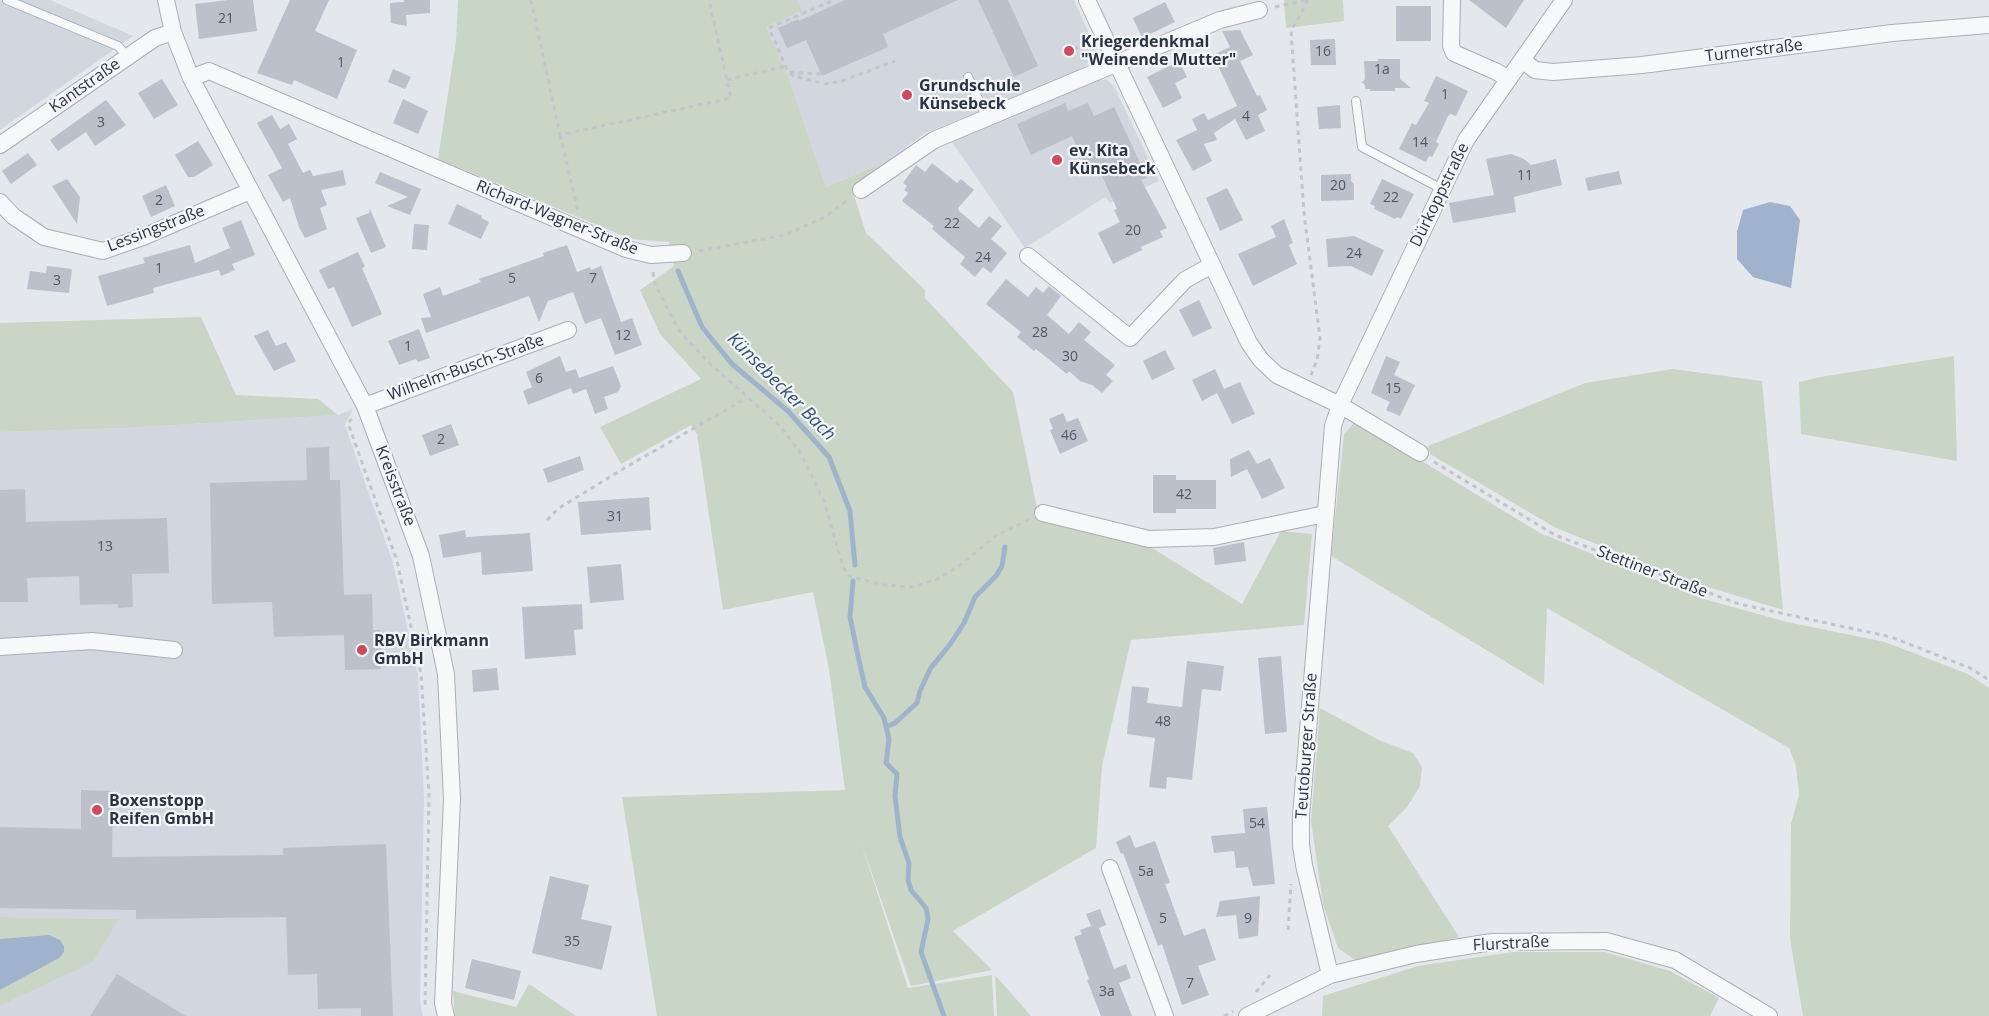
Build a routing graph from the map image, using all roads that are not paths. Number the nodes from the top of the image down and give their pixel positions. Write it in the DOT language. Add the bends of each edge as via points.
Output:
graph roads {
  1 [pos="7,0"];
  2 [pos="166,0"];
  3 [pos="1087,0"];
  4 [pos="1452,0"];
  5 [pos="1564,0"];
  6 [pos="1259,10"];
  7 [pos="1989,25"];
  8 [pos="173,32"];
  9 [pos="127,56"];
  10 [pos="1522,60"];
  11 [pos="1117,65"];
  12 [pos="968,77"];
  13 [pos="191,78"];
  14 [pos="1509,79"];
  15 [pos="1356,101"];
  16 [pos="987,118"];
  17 [pos="0,145"];
  18 [pos="1442,189"];
  19 [pos="861,190"];
  20 [pos="250,191"];
  21 [pos="0,202"];
  22 [pos="683,253"];
  23 [pos="1028,256"];
  24 [pos="1212,265"];
  25 [pos="568,330"];
  26 [pos="1340,405"];
  27 [pos="364,406"];
  28 [pos="1420,453"];
  29 [pos="1043,513"];
  30 [pos="1325,514"];
  31 [pos="0,647"];
  32 [pos="174,650"];
  33 [pos="1110,868"];
  34 [pos="1330,975"];
  35 [pos="446,1016"];
  36 [pos="1165,1016"];
  37 [pos="1247,1016"];
  38 [pos="1769,1016"];
  1 -- 9 [label="lane" via="118,46"];
  2 -- 8 [label="street, Kreisstraße"];
  3 -- 11 [label="street"];
  4 -- 14 [label="street" via="1454,53"];
  5 -- 10 [label="street, Dürkoppstraße"];
  6 -- 11 [label="street" via="1220,20"];
  7 -- 10 [label="street, Turnerstraße" via="1553,72 1535,70"];
  8 -- 9 [label="street, Kantstraße" via="155,38"];
  8 -- 13 [label="street, Kreisstraße"];
  9 -- 17 [label="street, Kantstraße"];
  10 -- 14 [label="street, Dürkoppstraße"];
  11 -- 16 [label="street"];
  11 -- 24 [label="street"];
  12 -- 16 [label="lane"];
  13 -- 20 [label="street, Kreisstraße"];
  13 -- 22 [label="street, Richard-Wagner-Straße" via="209,71 626,249 651,255"];
  14 -- 18 [label="street, Dürkoppstraße" via="1466,140"];
  15 -- 18 [label="lane" via="1362,147"];
  16 -- 19 [label="street" via="934,140"];
  18 -- 26 [label="street, Dürkoppstraße"];
  20 -- 21 [label="street, Lessingstraße" via="103,251 44,237"];
  20 -- 27 [label="street, Kreisstraße"];
  23 -- 24 [label="street" via="1130,338 1185,280"];
  24 -- 26 [label="street" via="1261,360 1276,375"];
  25 -- 27 [label="street, Wilhelm-Busch-Straße"];
  26 -- 28 [label="street"];
  26 -- 30 [label="street, Teutoburger Straße" via="1333,426"];
  27 -- 35 [label="street, Kreisstraße" via="421,556 446,674 452,799 443,1003"];
  29 -- 30 [label="street" via="1149,539 1214,537"];
  30 -- 34 [label="street, Teutoburger Straße" via="1301,844"];
  31 -- 32 [label="street" via="92,641"];
  33 -- 36 [label="street"];
  34 -- 37 [label="street, Flurstraße"];
  34 -- 38 [label="street, Flurstraße" via="1416,954 1492,942 1606,941 1675,960"];
}
